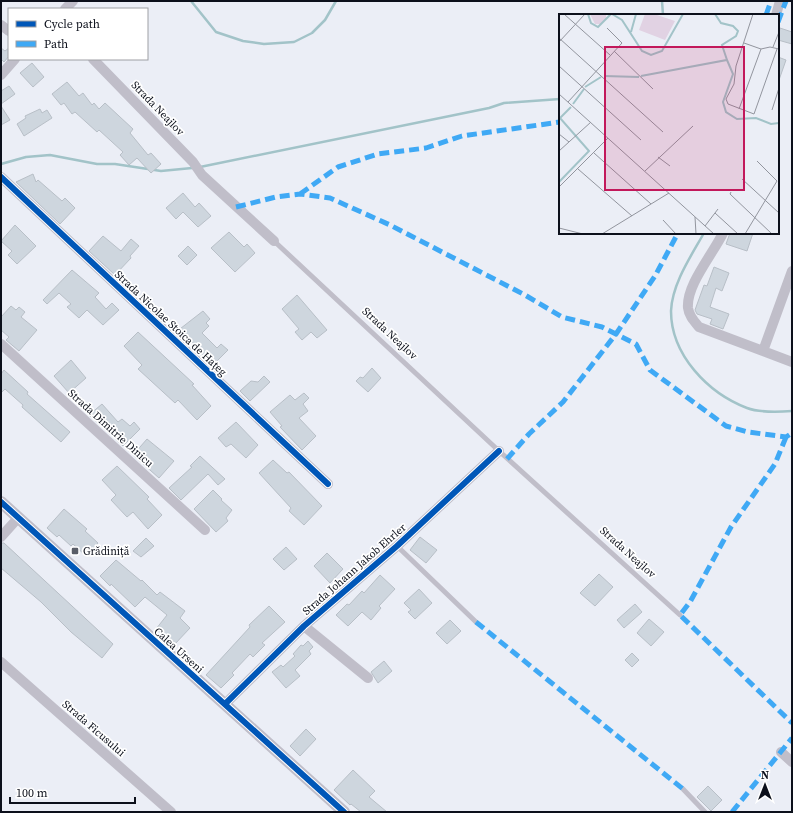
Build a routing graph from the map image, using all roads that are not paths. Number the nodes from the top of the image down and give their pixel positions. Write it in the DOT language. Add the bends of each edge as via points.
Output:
graph roads {
  1 [pos="73,1"];
  2 [pos="780,1"];
  3 [pos="65,8"];
  4 [pos="776,14"];
  5 [pos="15,60"];
  6 [pos="94,60"];
  7 [pos="1,75"];
  8 [pos="1,177"];
  9 [pos="723,234"];
  10 [pos="274,241"];
  11 [pos="792,271"];
  12 [pos="1,344"];
  13 [pos="763,351"];
  14 [pos="792,362"];
  15 [pos="498,451"];
  16 [pos="328,484"];
  17 [pos="1,502"];
  18 [pos="18,518"];
  19 [pos="205,530"];
  20 [pos="1,537"];
  21 [pos="397,546"];
  22 [pos="680,615"];
  23 [pos="476,622"];
  24 [pos="304,626"];
  25 [pos="1,662"];
  26 [pos="368,678"];
  27 [pos="225,704"];
  28 [pos="781,752"];
  29 [pos="792,762"];
  30 [pos="683,790"];
  31 [pos="171,812"];
  32 [pos="344,812"];
  33 [pos="705,812"];
  1 -- 3 [label="street"];
  2 -- 4 [label="street"];
  5 -- 7 [label="street"];
  6 -- 10 [label="street, Strada Neajlov" via="193,162 202,176"];
  8 -- 16 [label="street, Strada Nicolae Stoica de Hațeg"];
  9 -- 13 [label="street" via="690,295 688,308 691,319 698,327"];
  10 -- 15 [label="lane, Strada Neajlov"];
  11 -- 13 [label="street"];
  12 -- 19 [label="street, Strada Dimitrie Dinicu"];
  13 -- 14 [label="street"];
  15 -- 21 [label="street, Strada Johann Jakob Ehrler"];
  15 -- 22 [label="lane, Strada Neajlov"];
  17 -- 18 [label="street, Calea Urseni"];
  18 -- 20 [label="street"];
  18 -- 27 [label="street, Calea Urseni"];
  21 -- 23 [label="lane"];
  21 -- 24 [label="street, Strada Johann Jakob Ehrler"];
  24 -- 26 [label="street"];
  24 -- 27 [label="street, Strada Johann Jakob Ehrler"];
  25 -- 31 [label="street, Strada Ficusului"];
  27 -- 32 [label="street, Calea Urseni"];
  28 -- 29 [label="street"];
  30 -- 33 [label="lane"];
}
